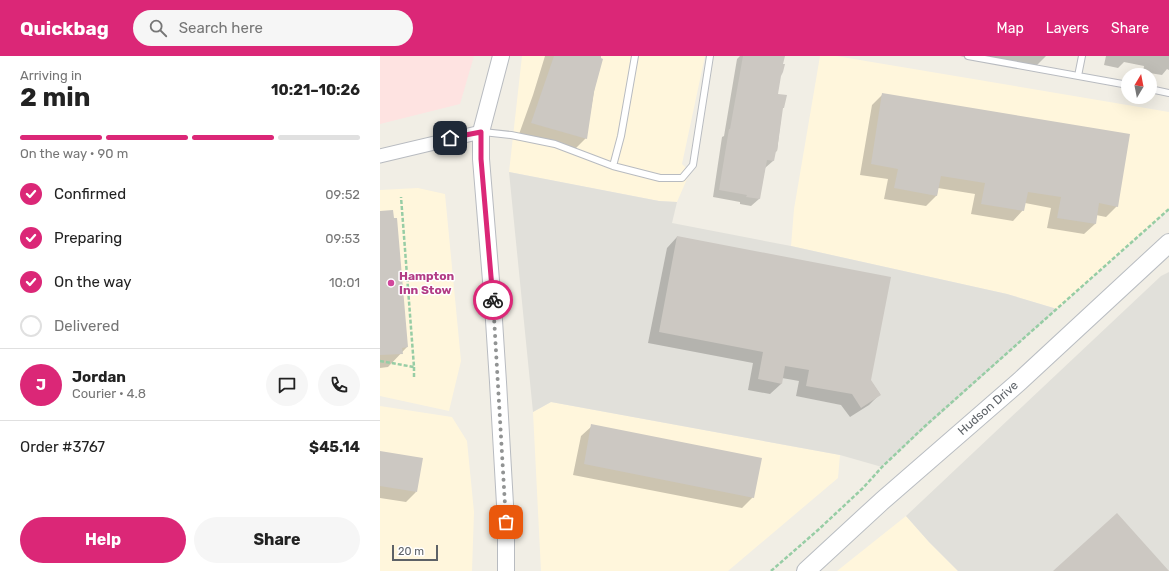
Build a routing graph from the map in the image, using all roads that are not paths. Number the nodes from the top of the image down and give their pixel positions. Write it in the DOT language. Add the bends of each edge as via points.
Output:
graph roads {
  1 [pos="501,56"];
  2 [pos="635,56"];
  3 [pos="710,56"];
  4 [pos="968,56"];
  5 [pos="1082,56"];
  6 [pos="1078,76"];
  7 [pos="1121,84"];
  8 [pos="1157,90"];
  9 [pos="1169,93"];
  10 [pos="481,132"];
  11 [pos="380,156"];
  12 [pos="613,166"];
  13 [pos="1169,243"];
  14 [pos="506,571"];
  15 [pos="806,571"];
  1 -- 10 [label="street"];
  2 -- 12 [label="lane"];
  3 -- 12 [label="lane" via="693,165 682,178 660,178"];
  4 -- 6 [label="lane"];
  5 -- 6 [label="lane"];
  6 -- 7 [label="lane"];
  8 -- 9 [label="lane"];
  10 -- 11 [label="street"];
  10 -- 12 [label="lane" via="555,144"];
  10 -- 14 [label="street" via="501,429"];
  13 -- 15 [label="main road, Hudson Drive" via="1020,381"];
}
